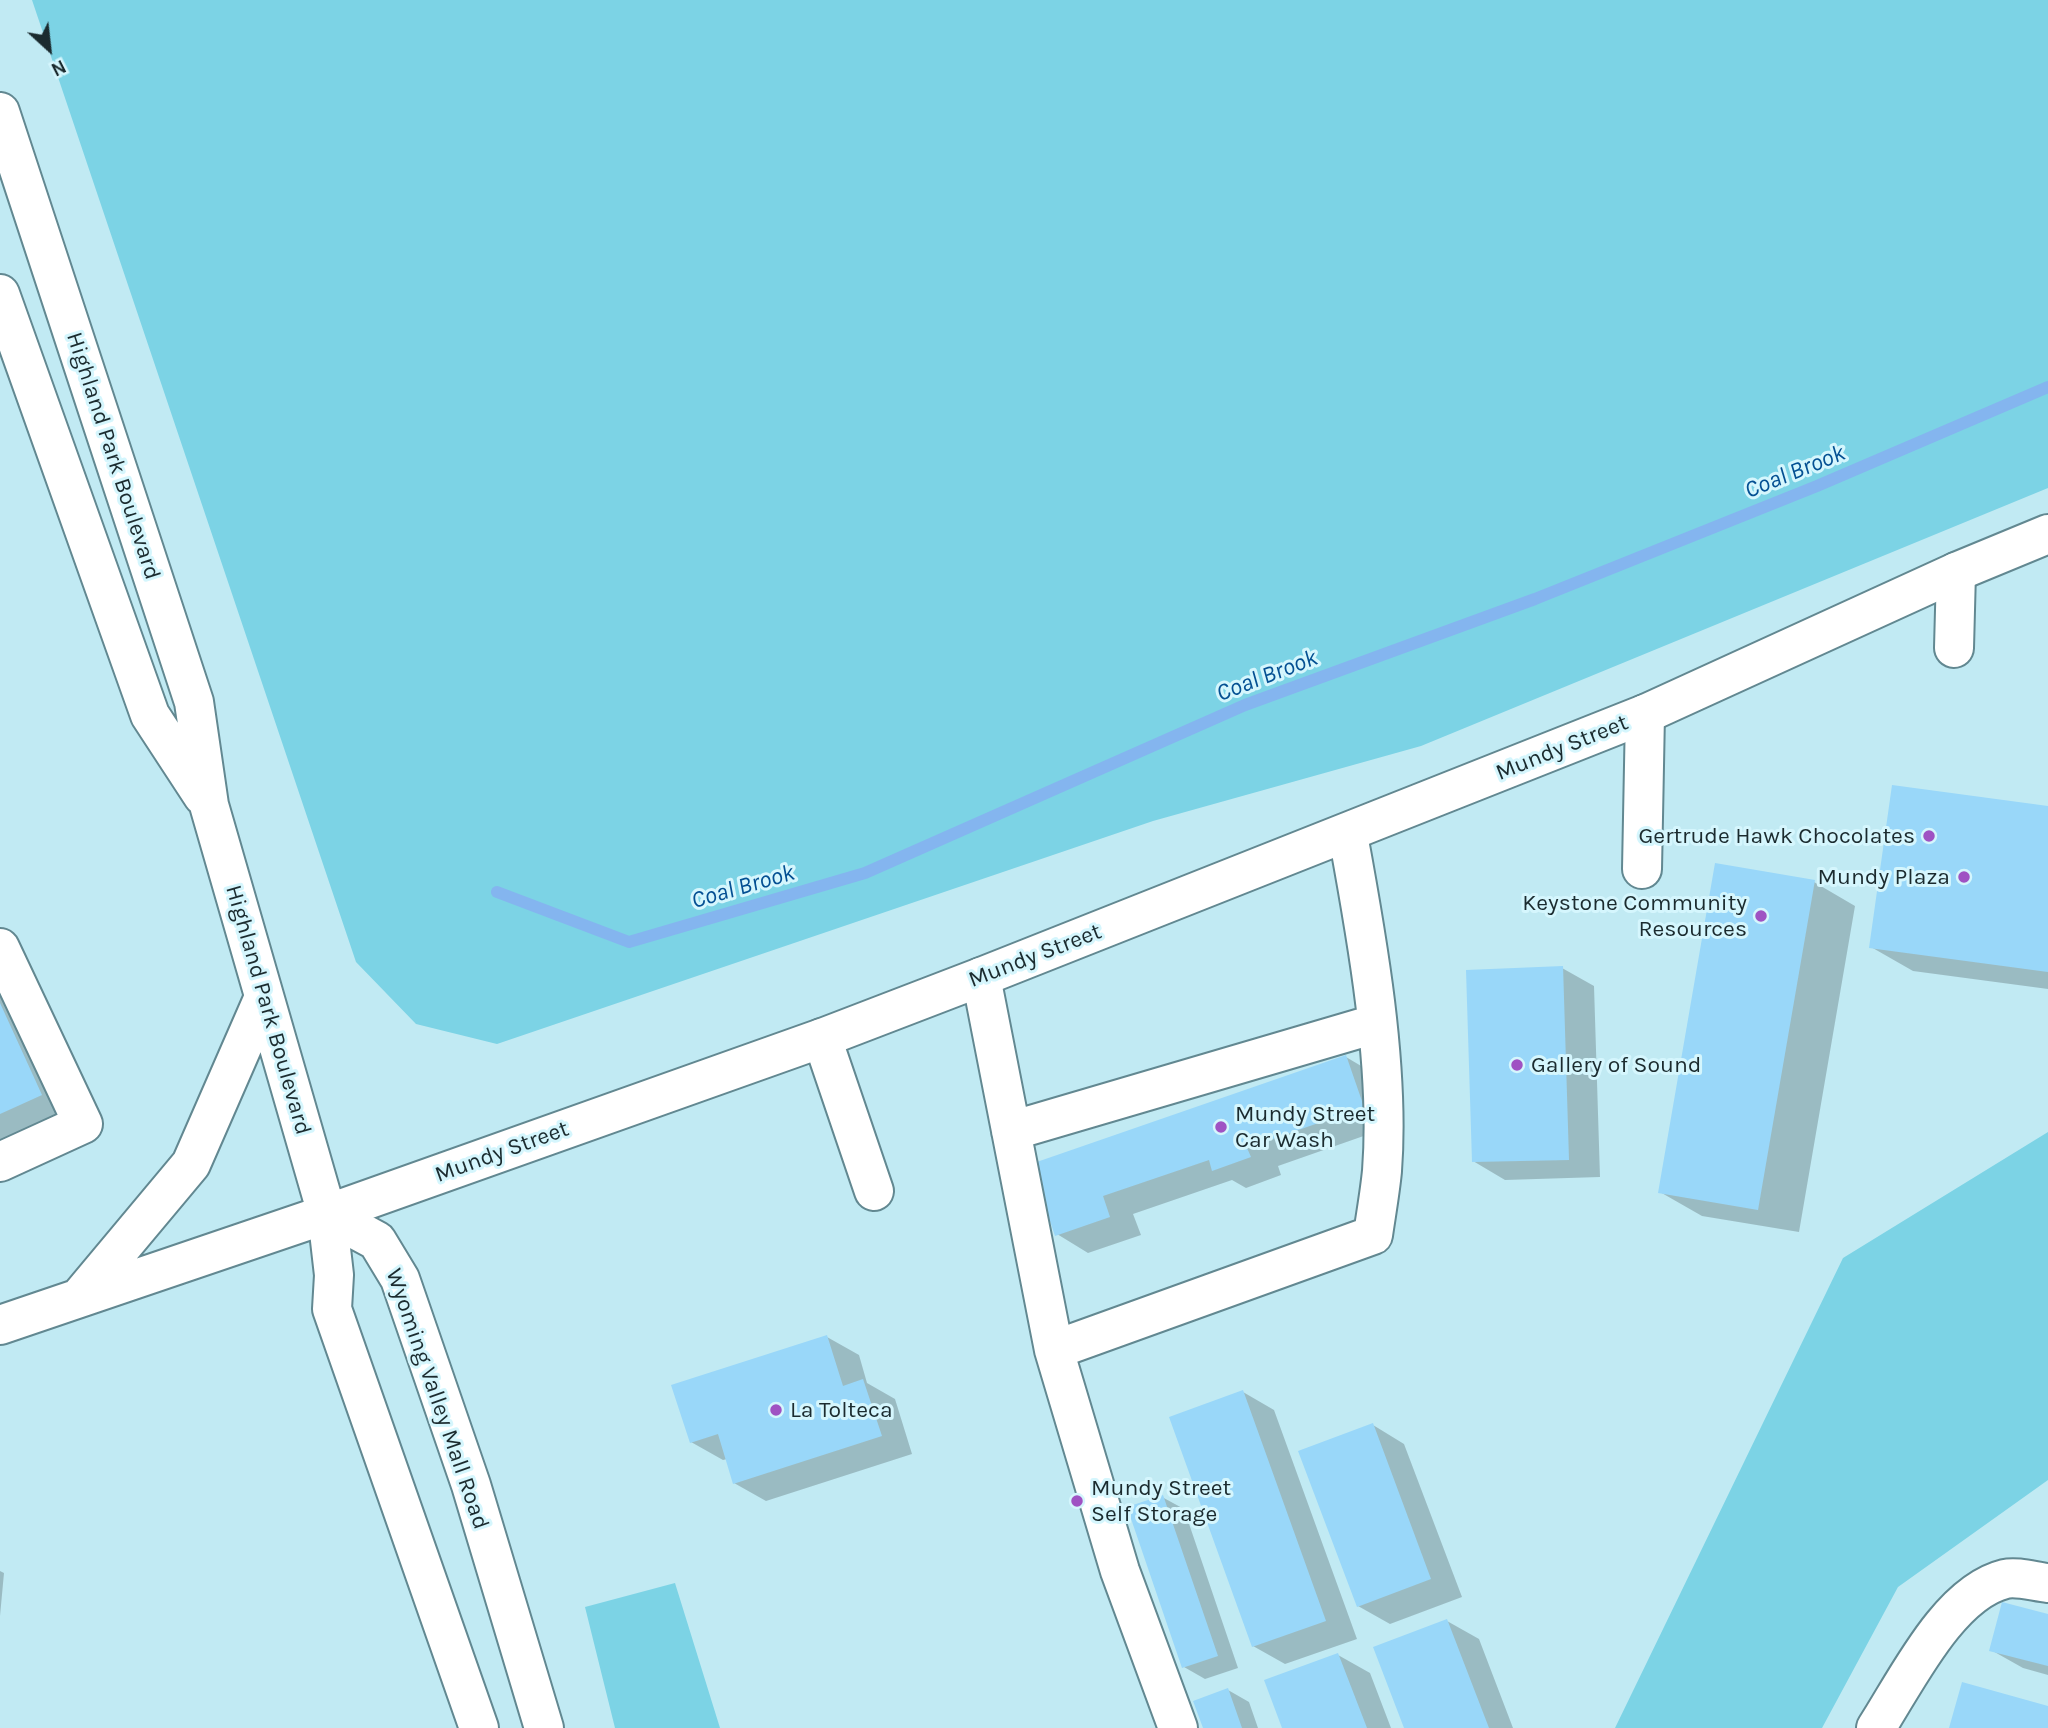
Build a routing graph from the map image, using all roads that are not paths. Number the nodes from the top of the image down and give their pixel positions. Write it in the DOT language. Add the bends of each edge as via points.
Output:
graph roads {
  1 [pos="0,112"];
  2 [pos="0,294"];
  3 [pos="2048,534"];
  4 [pos="1956,572"];
  5 [pos="1954,648"];
  6 [pos="1645,714"];
  7 [pos="209,805"];
  8 [pos="1348,835"];
  9 [pos="1642,869"];
  10 [pos="0,948"];
  11 [pos="981,977"];
  12 [pos="264,997"];
  13 [pos="1375,1024"];
  14 [pos="822,1038"];
  15 [pos="1011,1131"];
  16 [pos="0,1161"];
  17 [pos="874,1191"];
  18 [pos="327,1214"];
  19 [pos="79,1298"];
  20 [pos="0,1325"];
  21 [pos="1054,1350"];
  22 [pos="2048,1583"];
  23 [pos="479,1728"];
  24 [pos="544,1728"];
  25 [pos="1178,1728"];
  26 [pos="1876,1728"];
  1 -- 7 [label="main road, Highland Park Boulevard" via="194,702"];
  2 -- 7 [label="main road, Highland Park Boulevard" via="150,715"];
  3 -- 4 [label="main road, Mundy Street"];
  4 -- 5 [label="main road"];
  4 -- 6 [label="main road, Mundy Street"];
  6 -- 8 [label="main road, Mundy Street"];
  6 -- 9 [label="main road"];
  7 -- 12 [label="main road, Highland Park Boulevard"];
  8 -- 11 [label="main road, Mundy Street"];
  8 -- 13 [label="main road"];
  10 -- 16 [label="main road" via="83,1124"];
  11 -- 14 [label="main road, Mundy Street"];
  11 -- 15 [label="main road"];
  12 -- 18 [label="main road, Highland Park Boulevard"];
  12 -- 19 [label="main road" via="191,1164"];
  13 -- 15 [label="main road"];
  13 -- 21 [label="main road" via="1382,1081 1382,1171 1373,1235"];
  14 -- 17 [label="main road"];
  14 -- 18 [label="main road, Mundy Street"];
  15 -- 21 [label="main road"];
  18 -- 19 [label="main road, Mundy Street"];
  18 -- 23 [label="main road" via="334,1275 332,1309"];
  18 -- 24 [label="main road, Wyoming Valley Mall Road" via="377,1241 400,1279 471,1485"];
  19 -- 20 [label="main road, Mundy Street"];
  21 -- 25 [label="main road" via="1119,1571"];
  22 -- 26 [label="main road" via="2006,1578 1971,1596 1944,1624"];
}
